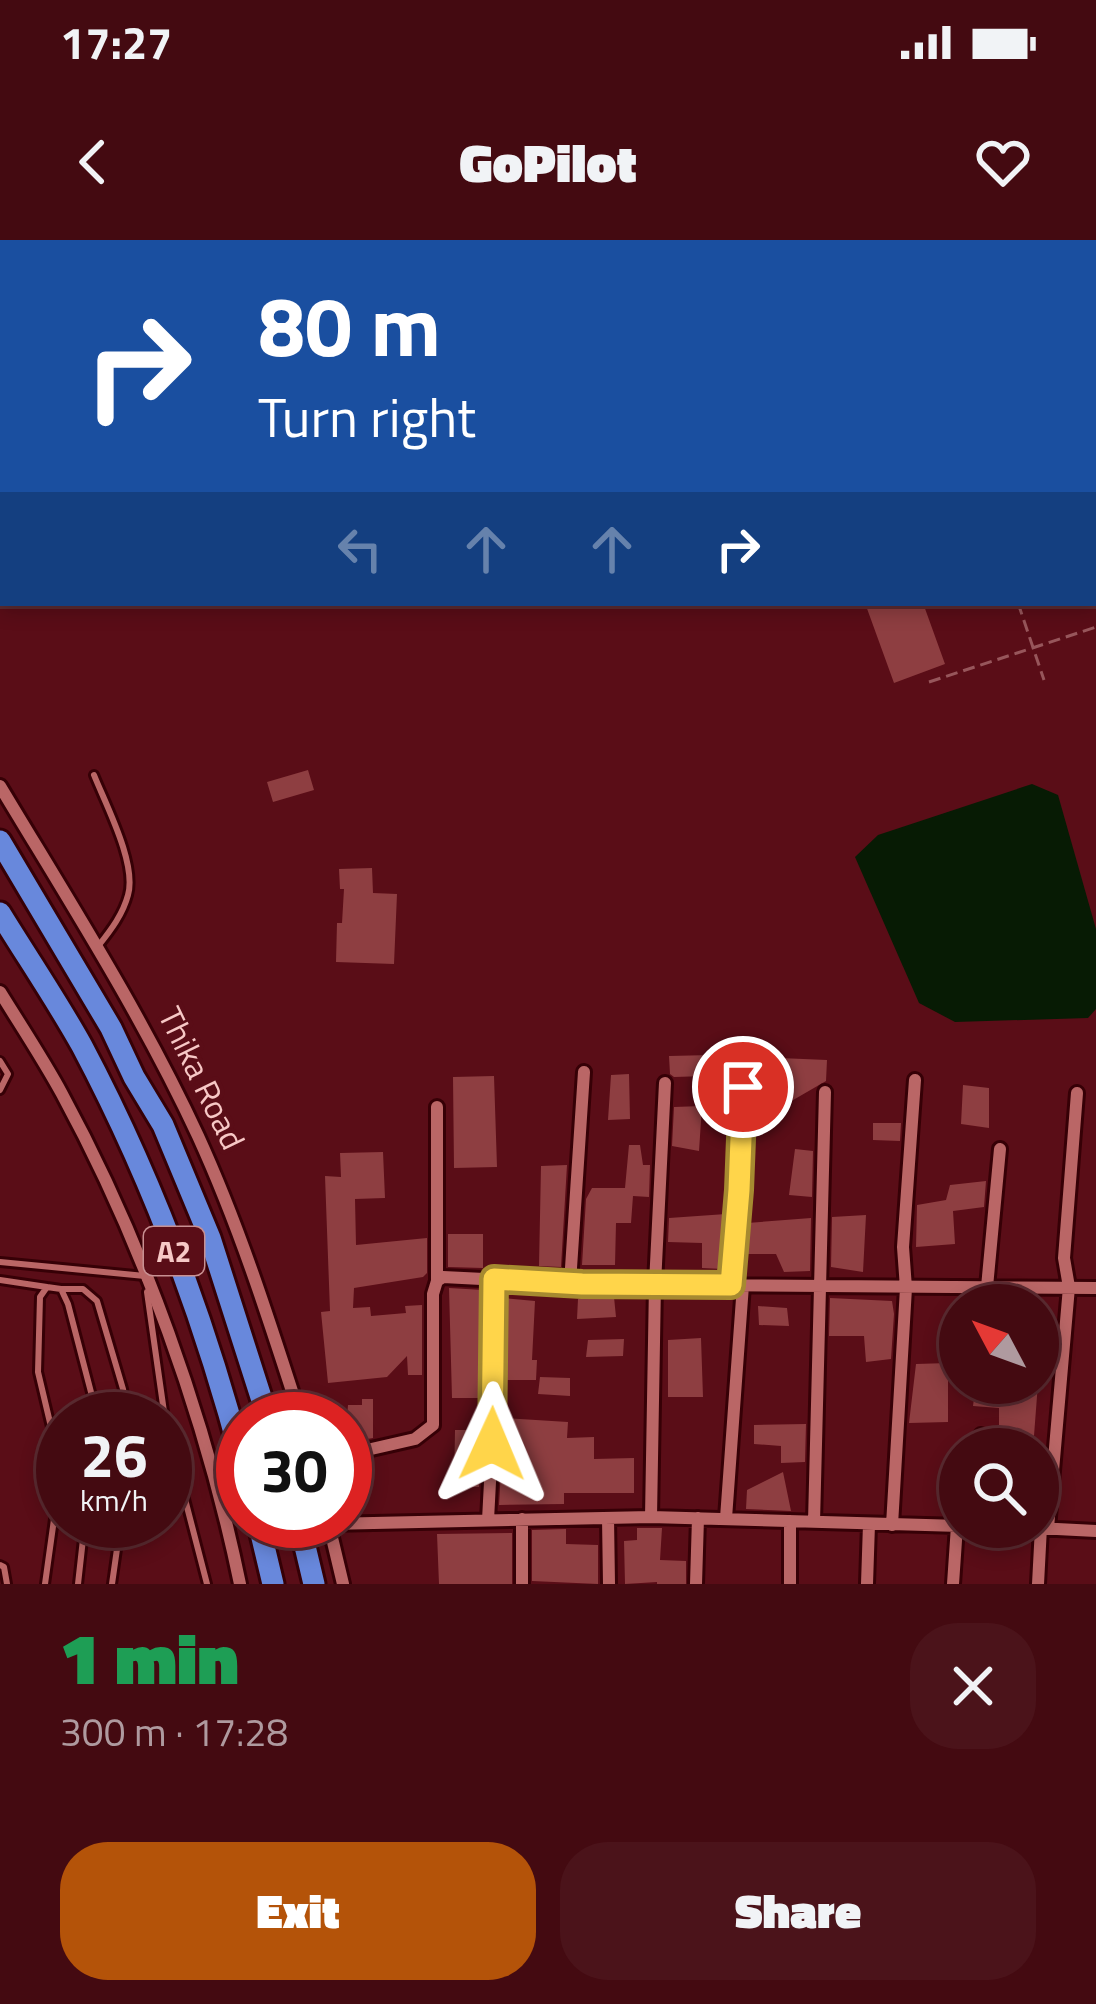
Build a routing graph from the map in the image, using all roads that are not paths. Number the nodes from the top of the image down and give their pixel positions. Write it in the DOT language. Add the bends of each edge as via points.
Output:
graph roads {
  1 [pos="94,775"];
  2 [pos="0,786"];
  3 [pos="0,841"];
  4 [pos="0,913"];
  5 [pos="97,948"];
  6 [pos="0,992"];
  7 [pos="0,1061"];
  8 [pos="584,1072"];
  9 [pos="915,1080"];
  10 [pos="664,1082"];
  11 [pos="743,1087"];
  12 [pos="0,1090"];
  13 [pos="825,1092"];
  14 [pos="1077,1093"];
  15 [pos="436,1107"];
  16 [pos="1000,1149"];
  17 [pos="0,1262"];
  18 [pos="145,1276"];
  19 [pos="494,1279"];
  20 [pos="0,1280"];
  21 [pos="436,1281"];
  22 [pos="570,1283"];
  23 [pos="655,1284"];
  24 [pos="987,1284"];
  25 [pos="737,1285"];
  26 [pos="822,1285"];
  27 [pos="47,1287"];
  28 [pos="907,1288"];
  29 [pos="939,1288"];
  30 [pos="1059,1288"];
  31 [pos="1069,1288"];
  32 [pos="1096,1288"];
  33 [pos="61,1289"];
  34 [pos="43,1392"];
  35 [pos="91,1392"];
  36 [pos="124,1392"];
  37 [pos="161,1392"];
  38 [pos="223,1392"];
  39 [pos="259,1392"];
  40 [pos="292,1392"];
  41 [pos="1054,1428"];
  42 [pos="372,1449"];
  43 [pos="651,1516"];
  44 [pos="608,1518"];
  45 [pos="698,1518"];
  46 [pos="726,1518"];
  47 [pos="488,1520"];
  48 [pos="522,1520"];
  49 [pos="372,1521"];
  50 [pos="790,1521"];
  51 [pos="814,1522"];
  52 [pos="192,1523"];
  53 [pos="869,1524"];
  54 [pos="892,1525"];
  55 [pos="939,1526"];
  56 [pos="1059,1528"];
  57 [pos="1096,1531"];
  58 [pos="50,1548"];
  59 [pos="82,1548"];
  60 [pos="117,1548"];
  61 [pos="264,1548"];
  62 [pos="305,1548"];
  63 [pos="334,1548"];
  64 [pos="956,1548"];
  65 [pos="1042,1548"];
  66 [pos="0,1565"];
  67 [pos="7,1584"];
  68 [pos="45,1584"];
  69 [pos="78,1584"];
  70 [pos="112,1584"];
  71 [pos="207,1584"];
  72 [pos="240,1584"];
  73 [pos="273,1584"];
  74 [pos="314,1584"];
  75 [pos="343,1584"];
  76 [pos="522,1584"];
  77 [pos="609,1584"];
  78 [pos="696,1584"];
  79 [pos="790,1584"];
  80 [pos="867,1584"];
  81 [pos="953,1584"];
  82 [pos="1038,1584"];
  1 -- 5 [label="lane" via="127,860 130,891"];
  2 -- 5 [label="street, Thika Road"];
  3 -- 39 [label="highway, Thika Road / A2" via="163,1125"];
  4 -- 38 [label="highway, A2" via="81,1046 161,1214"];
  5 -- 40 [label="street, Thika Road" via="197,1135 252,1264"];
  6 -- 18 [label="street" via="61,1092"];
  7 -- 12 [label="lane" via="8,1074"];
  8 -- 22 [label="street"];
  9 -- 28 [label="street"];
  10 -- 23 [label="street"];
  11 -- 25 [label="street"];
  13 -- 26 [label="street"];
  14 -- 31 [label="street" via="1064,1258"];
  15 -- 21 [label="street"];
  16 -- 24 [label="street"];
  17 -- 18 [label="lane"];
  18 -- 37 [label="lane"];
  18 -- 72 [label="street" via="175,1347"];
  19 -- 21 [label="street"];
  19 -- 22 [label="street"];
  19 -- 47 [label="street"];
  20 -- 27 [label="lane"];
  21 -- 42 [label="street" via="433,1425 415,1439"];
  22 -- 23 [label="street"];
  23 -- 25 [label="street"];
  23 -- 43 [label="street"];
  25 -- 26 [label="street"];
  25 -- 46 [label="street"];
  26 -- 28 [label="street"];
  26 -- 51 [label="street"];
  27 -- 33 [label="lane"];
  27 -- 34 [label="lane" via="40,1297"];
  28 -- 29 [label="street"];
  28 -- 54 [label="street"];
  30 -- 31 [label="street"];
  31 -- 32 [label="street"];
  31 -- 41 [label="street"];
  33 -- 35 [label="lane"];
  33 -- 36 [label="lane" via="83,1289 97,1301"];
  43 -- 44 [label="street"];
  43 -- 45 [label="street"];
  44 -- 48 [label="street"];
  44 -- 77 [label="street"];
  45 -- 46 [label="street"];
  45 -- 78 [label="street"];
  46 -- 50 [label="street"];
  47 -- 48 [label="street"];
  47 -- 49 [label="street"];
  48 -- 76 [label="street"];
  50 -- 51 [label="street"];
  50 -- 79 [label="street"];
  51 -- 53 [label="street"];
  52 -- 71 [label="lane"];
  53 -- 54 [label="street"];
  53 -- 80 [label="street"];
  54 -- 55 [label="street"];
  56 -- 57 [label="street"];
  58 -- 68 [label="lane"];
  59 -- 69 [label="lane"];
  60 -- 70 [label="lane"];
  61 -- 73 [label="highway"];
  62 -- 74 [label="highway"];
  63 -- 75 [label="street"];
  64 -- 81 [label="street"];
  65 -- 82 [label="street"];
  66 -- 67 [label="lane"];
}
